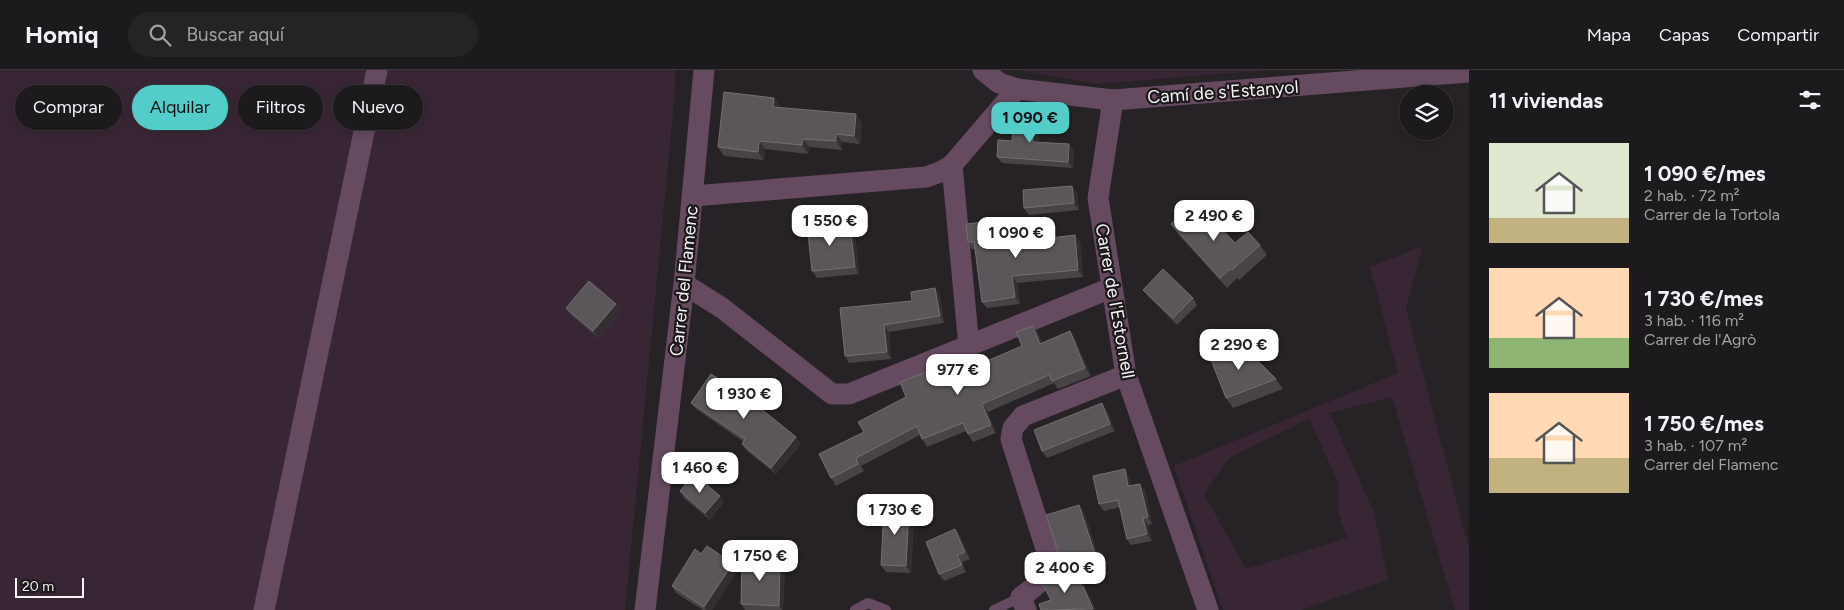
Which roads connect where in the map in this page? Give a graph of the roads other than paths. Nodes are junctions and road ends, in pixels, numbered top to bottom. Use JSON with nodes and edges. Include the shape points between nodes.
{"nodes":[{"id":1,"x":377,"y":70,"type":"edge"},
{"id":2,"x":704,"y":70,"type":"edge"},
{"id":3,"x":983,"y":70,"type":"edge"},
{"id":4,"x":1469,"y":72,"type":"edge"},
{"id":5,"x":1017,"y":89,"type":"junction"},
{"id":6,"x":1113,"y":100,"type":"junction"},
{"id":7,"x":952,"y":165,"type":"junction"},
{"id":8,"x":693,"y":196,"type":"junction"},
{"id":9,"x":684,"y":284,"type":"junction"},
{"id":10,"x":1111,"y":288,"type":"junction"},
{"id":11,"x":969,"y":347,"type":"junction"},
{"id":12,"x":1126,"y":375,"type":"junction"},
{"id":13,"x":1023,"y":604,"type":"edge"},
{"id":14,"x":264,"y":610,"type":"edge"},
{"id":15,"x":645,"y":610,"type":"edge"},
{"id":16,"x":855,"y":610,"type":"edge"},
{"id":17,"x":886,"y":610,"type":"edge"},
{"id":18,"x":994,"y":610,"type":"edge"},
{"id":19,"x":1208,"y":610,"type":"edge"}],
"edges":[{"from":1,"to":14,"type":"street"},
{"from":2,"to":8,"type":"street","name":"Carrer del Flamenc"},
{"from":3,"to":5,"type":"street","name":"Camí de s'Estanyol","via":[[999,83]]},
{"from":4,"to":6,"type":"street","name":"Camí de s'Estanyol"},
{"from":5,"to":6,"type":"street","name":"Camí de s'Estanyol"},
{"from":5,"to":7,"type":"street"},
{"from":6,"to":10,"type":"street","name":"Carrer de l'Estornell","via":[[1098,198]]},
{"from":7,"to":8,"type":"street","via":[[926,177]]},
{"from":7,"to":11,"type":"street"},
{"from":8,"to":9,"type":"street","name":"Carrer del Flamenc"},
{"from":9,"to":11,"type":"street","via":[[722,308],[832,394],[849,394]]},
{"from":9,"to":15,"type":"street","name":"Carrer del Flamenc"},
{"from":10,"to":11,"type":"street"},
{"from":10,"to":12,"type":"street","name":"Carrer de l'Estornell"},
{"from":12,"to":13,"type":"street","via":[[1023,416],[1013,428],[1011,439],[1048,556],[1048,570]]},
{"from":12,"to":19,"type":"street","name":"Carrer de l'Estornell"},
{"from":13,"to":18,"type":"lane"},
{"from":16,"to":17,"type":"lane","via":[[868,603]]}]}
